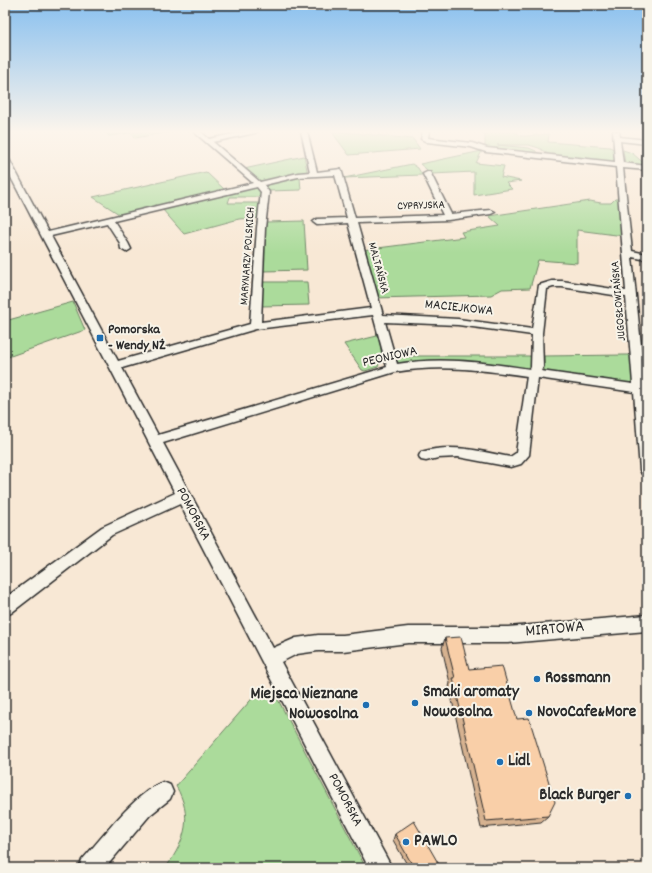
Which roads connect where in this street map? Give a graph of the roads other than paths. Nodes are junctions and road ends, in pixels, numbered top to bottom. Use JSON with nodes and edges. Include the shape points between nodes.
{"nodes":[{"id":1,"x":12,"y":172,"type":"edge"},
{"id":2,"x":244,"y":172,"type":"edge"},
{"id":3,"x":621,"y":172,"type":"edge"},
{"id":4,"x":314,"y":174,"type":"joint"},
{"id":5,"x":427,"y":174,"type":"dead end"},
{"id":6,"x":258,"y":184,"type":"junction"},
{"id":7,"x":491,"y":212,"type":"dead end"},
{"id":8,"x":448,"y":217,"type":"junction"},
{"id":9,"x":109,"y":220,"type":"junction"},
{"id":10,"x":352,"y":220,"type":"junction"},
{"id":11,"x":317,"y":222,"type":"dead end"},
{"id":12,"x":45,"y":235,"type":"junction"},
{"id":13,"x":126,"y":249,"type":"dead end"},
{"id":14,"x":628,"y":253,"type":"junction"},
{"id":15,"x":647,"y":257,"type":"edge"},
{"id":16,"x":631,"y":295,"type":"junction"},
{"id":17,"x":377,"y":315,"type":"junction"},
{"id":18,"x":255,"y":326,"type":"junction"},
{"id":19,"x":537,"y":333,"type":"junction"},
{"id":20,"x":114,"y":366,"type":"junction"},
{"id":21,"x":393,"y":369,"type":"junction"},
{"id":22,"x":534,"y":373,"type":"junction"},
{"id":23,"x":643,"y":388,"type":"edge"},
{"id":24,"x":154,"y":441,"type":"junction"},
{"id":25,"x":426,"y":456,"type":"dead end"},
{"id":26,"x":647,"y":470,"type":"edge"},
{"id":27,"x":183,"y":496,"type":"junction"},
{"id":28,"x":5,"y":608,"type":"edge"},
{"id":29,"x":647,"y":623,"type":"edge"},
{"id":30,"x":270,"y":658,"type":"junction"},
{"id":31,"x":163,"y":792,"type":"dead end"},
{"id":32,"x":90,"y":868,"type":"edge"},
{"id":33,"x":381,"y":868,"type":"edge"}],
"edges":[{"from":1,"to":12,"type":"street","name":"POMORSKA"},
{"from":2,"to":6,"type":"street","name":"MARYNARZY POLSKICH"},
{"from":3,"to":14,"type":"street","name":"JUGOSŁOWIAŃSKA"},
{"from":4,"to":6,"type":"street","name":"MALTAŃSKA"},
{"from":4,"to":10,"type":"street","name":"MALTAŃSKA","via":[[338,172]]},
{"from":5,"to":8,"type":"street"},
{"from":6,"to":9,"type":"street","name":"MALTAŃSKA"},
{"from":6,"to":18,"type":"street","name":"MARYNARZY POLSKICH","via":[[265,192]]},
{"from":7,"to":8,"type":"street","name":"CYPRYJSKA"},
{"from":8,"to":10,"type":"street","name":"CYPRYJSKA"},
{"from":9,"to":12,"type":"street","name":"MALTAŃSKA"},
{"from":9,"to":13,"type":"street"},
{"from":10,"to":11,"type":"street","name":"CYPRYJSKA"},
{"from":10,"to":17,"type":"street","name":"MALTAŃSKA"},
{"from":12,"to":20,"type":"street","name":"POMORSKA"},
{"from":14,"to":15,"type":"street"},
{"from":14,"to":16,"type":"street","name":"JUGOSŁOWIAŃSKA"},
{"from":16,"to":19,"type":"street","via":[[562,284],[542,287]]},
{"from":16,"to":23,"type":"street","name":"JUGOSŁOWIAŃSKA"},
{"from":17,"to":18,"type":"street","name":"MACIEJKOWA"},
{"from":17,"to":19,"type":"street","name":"MACIEJKOWA","via":[[458,322]]},
{"from":17,"to":21,"type":"street","name":"MALTAŃSKA"},
{"from":18,"to":20,"type":"street","name":"MACIEJKOWA"},
{"from":19,"to":22,"type":"street","via":[[537,367]]},
{"from":20,"to":24,"type":"street","name":"POMORSKA"},
{"from":21,"to":22,"type":"street","name":"PEONIOWA","via":[[447,364]]},
{"from":21,"to":24,"type":"street","name":"PEONIOWA"},
{"from":22,"to":23,"type":"street","name":"PEONIOWA"},
{"from":22,"to":25,"type":"street","via":[[520,458],[511,462],[458,452]]},
{"from":23,"to":26,"type":"street","name":"JUGOSŁOWIAŃSKA"},
{"from":24,"to":27,"type":"street","name":"POMORSKA"},
{"from":27,"to":28,"type":"street","via":[[107,531]]},
{"from":27,"to":30,"type":"street","name":"POMORSKA"},
{"from":29,"to":30,"type":"street","name":"MIRTOWA","via":[[508,634],[408,635],[296,646]]},
{"from":30,"to":33,"type":"street","name":"POMORSKA"},
{"from":31,"to":32,"type":"street","via":[[143,808]]}]}
